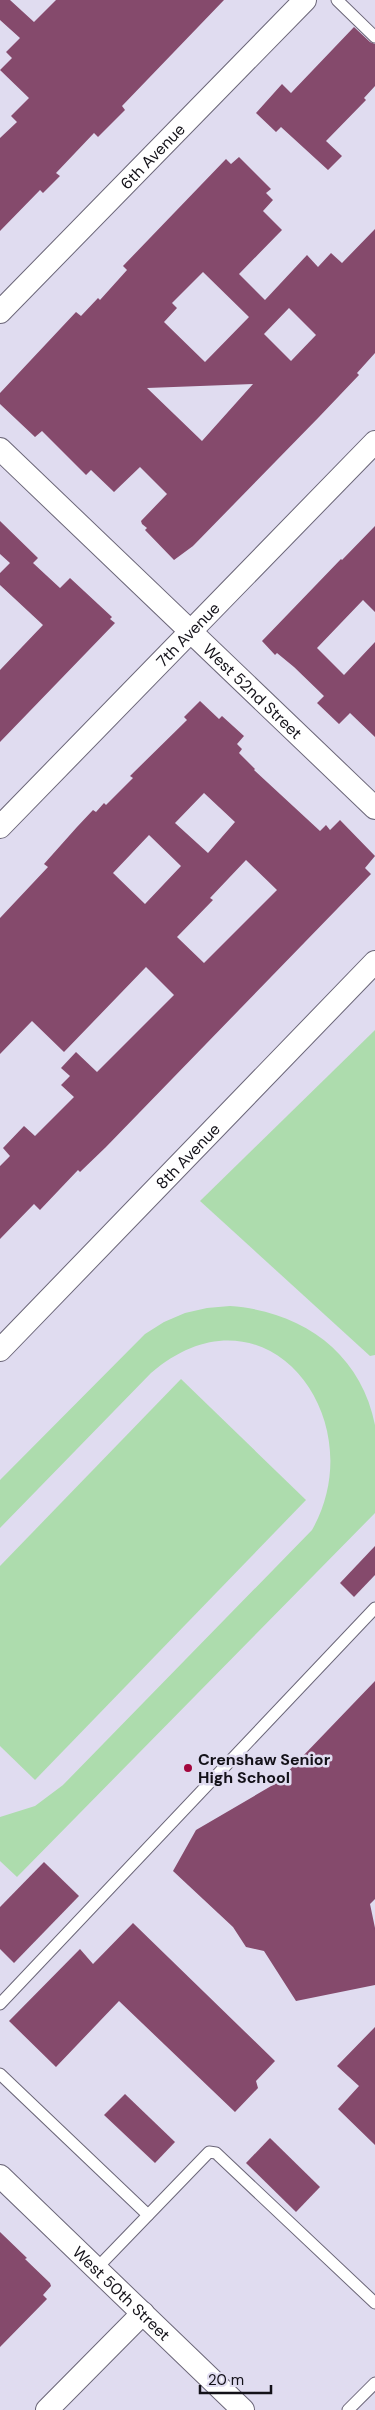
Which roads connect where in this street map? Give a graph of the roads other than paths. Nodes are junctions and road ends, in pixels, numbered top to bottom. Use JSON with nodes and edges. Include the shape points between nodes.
{"nodes":[{"id":1,"x":305,"y":0,"type":"edge"},
{"id":2,"x":337,"y":0,"type":"edge"},
{"id":3,"x":375,"y":36,"type":"edge"},
{"id":4,"x":0,"y":312,"type":"edge"},
{"id":5,"x":375,"y":442,"type":"edge"},
{"id":6,"x":0,"y":449,"type":"edge"},
{"id":7,"x":190,"y":631,"type":"junction"},
{"id":8,"x":375,"y":808,"type":"edge"},
{"id":9,"x":0,"y":827,"type":"edge"},
{"id":10,"x":375,"y":962,"type":"edge"},
{"id":11,"x":0,"y":1350,"type":"edge"},
{"id":12,"x":375,"y":1608,"type":"edge"},
{"id":13,"x":0,"y":2004,"type":"edge"},
{"id":14,"x":0,"y":2074,"type":"edge"},
{"id":15,"x":0,"y":2176,"type":"edge"},
{"id":16,"x":148,"y":2215,"type":"junction"},
{"id":17,"x":96,"y":2269,"type":"junction"},
{"id":18,"x":375,"y":2303,"type":"edge"},
{"id":19,"x":142,"y":2313,"type":"junction"},
{"id":20,"x":375,"y":2383,"type":"edge"},
{"id":21,"x":47,"y":2410,"type":"edge"},
{"id":22,"x":242,"y":2410,"type":"edge"},
{"id":23,"x":348,"y":2410,"type":"edge"}],
"edges":[{"from":1,"to":4,"type":"street","name":"6th Avenue"},
{"from":2,"to":3,"type":"lane"},
{"from":5,"to":7,"type":"street","name":"7th Avenue"},
{"from":6,"to":7,"type":"street","name":"West 52nd Street"},
{"from":7,"to":8,"type":"street","name":"West 52nd Street"},
{"from":7,"to":9,"type":"street","name":"7th Avenue"},
{"from":10,"to":11,"type":"street","name":"8th Avenue"},
{"from":12,"to":13,"type":"lane"},
{"from":14,"to":16,"type":"lane"},
{"from":15,"to":17,"type":"street","name":"West 50th Street"},
{"from":16,"to":17,"type":"lane"},
{"from":16,"to":18,"type":"lane","via":[[209,2152],[216,2153]]},
{"from":17,"to":19,"type":"street","name":"West 50th Street"},
{"from":19,"to":21,"type":"street"},
{"from":19,"to":22,"type":"street","name":"West 50th Street"},
{"from":20,"to":23,"type":"lane"}]}
